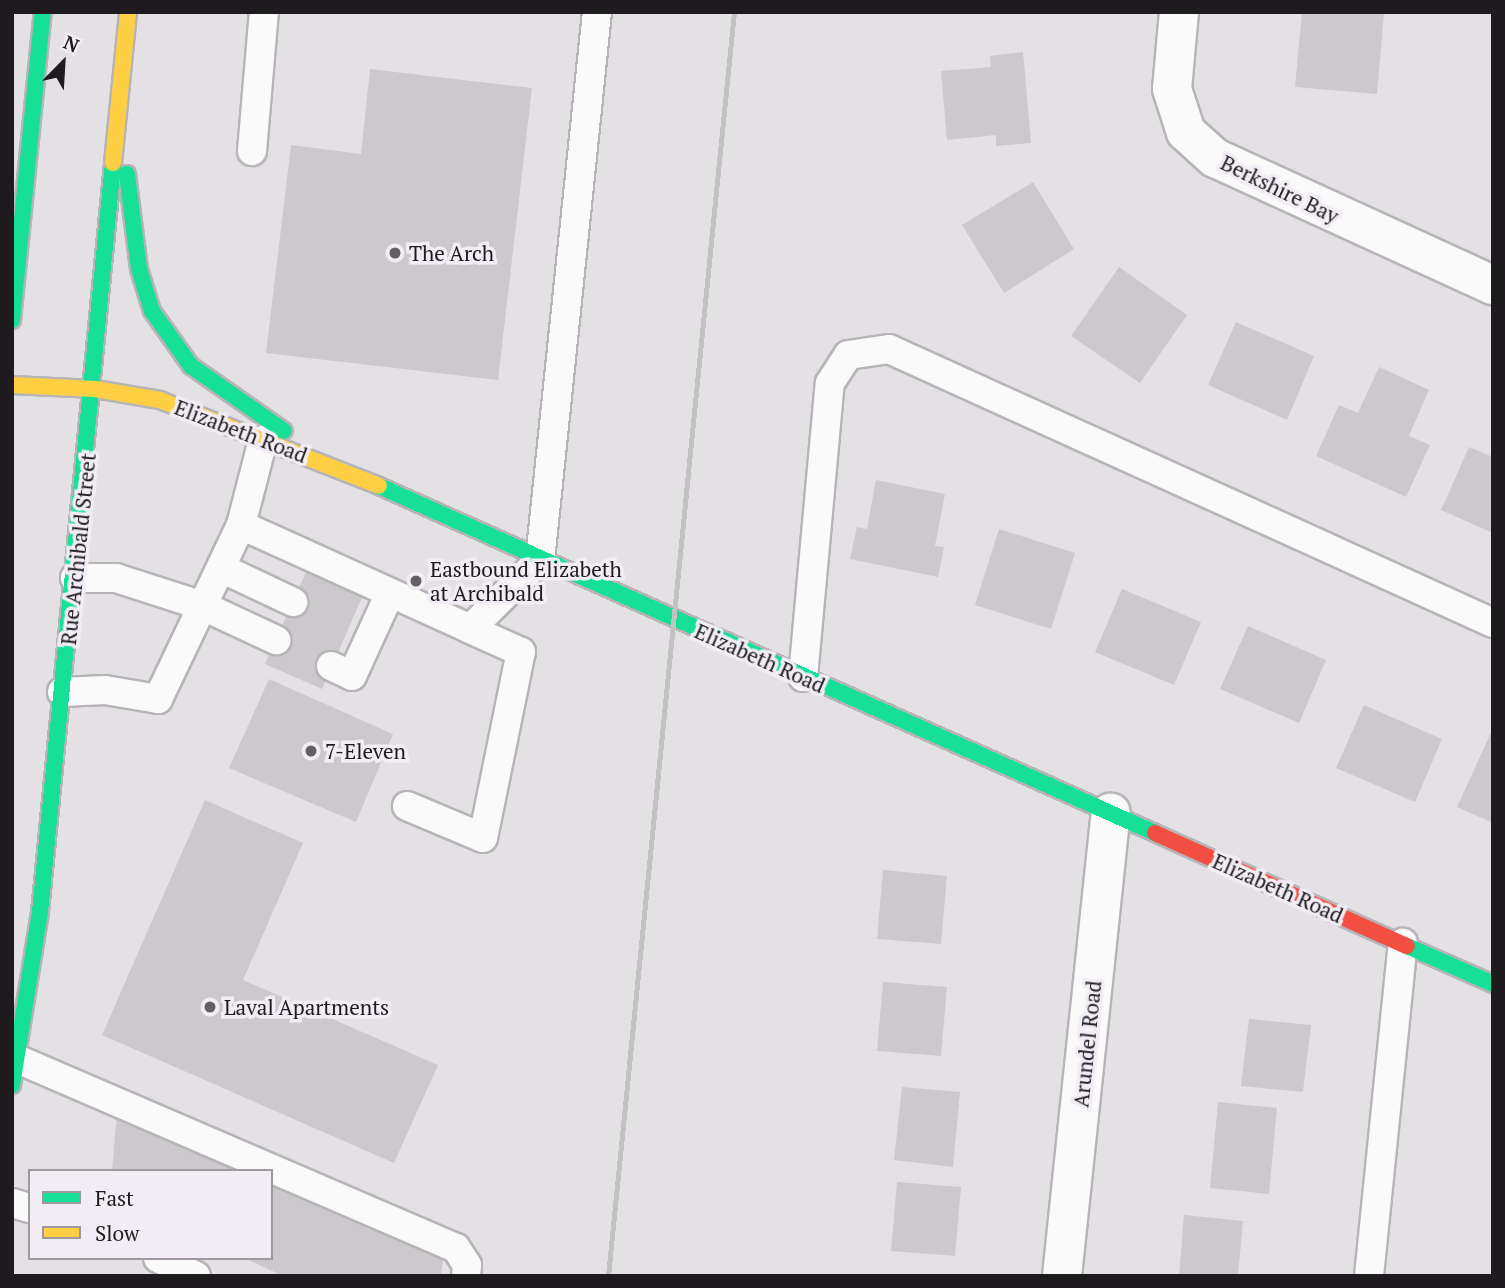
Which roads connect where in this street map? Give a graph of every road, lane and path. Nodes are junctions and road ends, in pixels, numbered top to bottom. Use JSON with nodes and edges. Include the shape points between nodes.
{"nodes":[{"id":1,"x":43,"y":12,"type":"edge"},
{"id":2,"x":128,"y":12,"type":"edge"},
{"id":3,"x":264,"y":12,"type":"edge"},
{"id":4,"x":597,"y":12,"type":"edge"},
{"id":5,"x":1179,"y":12,"type":"edge"},
{"id":6,"x":117,"y":117,"type":"junction"},
{"id":7,"x":252,"y":151,"type":"dead end"},
{"id":8,"x":1493,"y":285,"type":"edge"},
{"id":9,"x":12,"y":320,"type":"edge"},
{"id":10,"x":12,"y":386,"type":"edge"},
{"id":11,"x":95,"y":389,"type":"junction"},
{"id":12,"x":263,"y":440,"type":"junction"},
{"id":13,"x":341,"y":469,"type":"junction"},
{"id":14,"x":241,"y":524,"type":"junction"},
{"id":15,"x":540,"y":560,"type":"junction"},
{"id":16,"x":221,"y":568,"type":"junction"},
{"id":17,"x":75,"y":578,"type":"junction"},
{"id":18,"x":390,"y":593,"type":"junction"},
{"id":19,"x":293,"y":602,"type":"dead end"},
{"id":20,"x":203,"y":606,"type":"junction"},
{"id":21,"x":1493,"y":623,"type":"edge"},
{"id":22,"x":470,"y":629,"type":"junction"},
{"id":23,"x":276,"y":640,"type":"dead end"},
{"id":24,"x":331,"y":666,"type":"dead end"},
{"id":25,"x":803,"y":677,"type":"junction"},
{"id":26,"x":62,"y":692,"type":"junction"},
{"id":27,"x":407,"y":806,"type":"dead end"},
{"id":28,"x":1111,"y":813,"type":"junction"},
{"id":29,"x":1403,"y":943,"type":"junction"},
{"id":30,"x":1493,"y":984,"type":"edge"},
{"id":31,"x":14,"y":1072,"type":"edge"},
{"id":32,"x":272,"y":1169,"type":"edge"},
{"id":33,"x":273,"y":1169,"type":"edge"},
{"id":34,"x":162,"y":1260,"type":"edge"},
{"id":35,"x":196,"y":1276,"type":"edge"},
{"id":36,"x":466,"y":1276,"type":"edge"},
{"id":37,"x":1062,"y":1276,"type":"edge"},
{"id":38,"x":1368,"y":1276,"type":"edge"}],
"edges":[{"from":1,"to":9,"type":"main road"},
{"from":2,"to":6,"type":"main road","name":"Rue Archibald Street"},
{"from":3,"to":7,"type":"lane"},
{"from":4,"to":15,"type":"lane"},
{"from":5,"to":8,"type":"street","name":"Berkshire Bay","via":[[1171,89],[1186,132],[1215,158]]},
{"from":6,"to":11,"type":"main road","name":"Rue Archibald Street"},
{"from":6,"to":13,"type":"main road","via":[[139,270],[152,311],[191,366]]},
{"from":10,"to":11,"type":"main road","name":"Elizabeth Road"},
{"from":11,"to":12,"type":"main road","name":"Elizabeth Road","via":[[160,400]]},
{"from":11,"to":17,"type":"main road","name":"Rue Archibald Street"},
{"from":12,"to":13,"type":"main road","name":"Elizabeth Road"},
{"from":12,"to":14,"type":"lane"},
{"from":13,"to":15,"type":"main road","name":"Elizabeth Road"},
{"from":14,"to":16,"type":"lane"},
{"from":14,"to":18,"type":"lane"},
{"from":15,"to":22,"type":"lane"},
{"from":15,"to":25,"type":"main road","name":"Elizabeth Road"},
{"from":16,"to":19,"type":"lane"},
{"from":16,"to":20,"type":"lane"},
{"from":17,"to":20,"type":"lane","via":[[116,578]]},
{"from":17,"to":26,"type":"main road","name":"Rue Archibald Street"},
{"from":18,"to":22,"type":"lane"},
{"from":18,"to":24,"type":"lane","via":[[360,632],[352,676]]},
{"from":20,"to":23,"type":"lane"},
{"from":20,"to":26,"type":"lane","via":[[158,699],[105,690]]},
{"from":21,"to":25,"type":"lane","via":[[889,349],[848,355],[830,383]]},
{"from":22,"to":27,"type":"lane","via":[[521,652],[482,838]]},
{"from":25,"to":28,"type":"main road","name":"Elizabeth Road"},
{"from":26,"to":31,"type":"main road","name":"Rue Archibald Street","via":[[40,912]]},
{"from":28,"to":29,"type":"main road","name":"Elizabeth Road"},
{"from":28,"to":37,"type":"street","name":"Arundel Road"},
{"from":29,"to":30,"type":"main road","name":"Elizabeth Road"},
{"from":29,"to":38,"type":"lane"},
{"from":31,"to":32,"type":"lane"},
{"from":33,"to":36,"type":"lane","via":[[456,1248],[467,1265]]},
{"from":34,"to":35,"type":"lane"}]}
